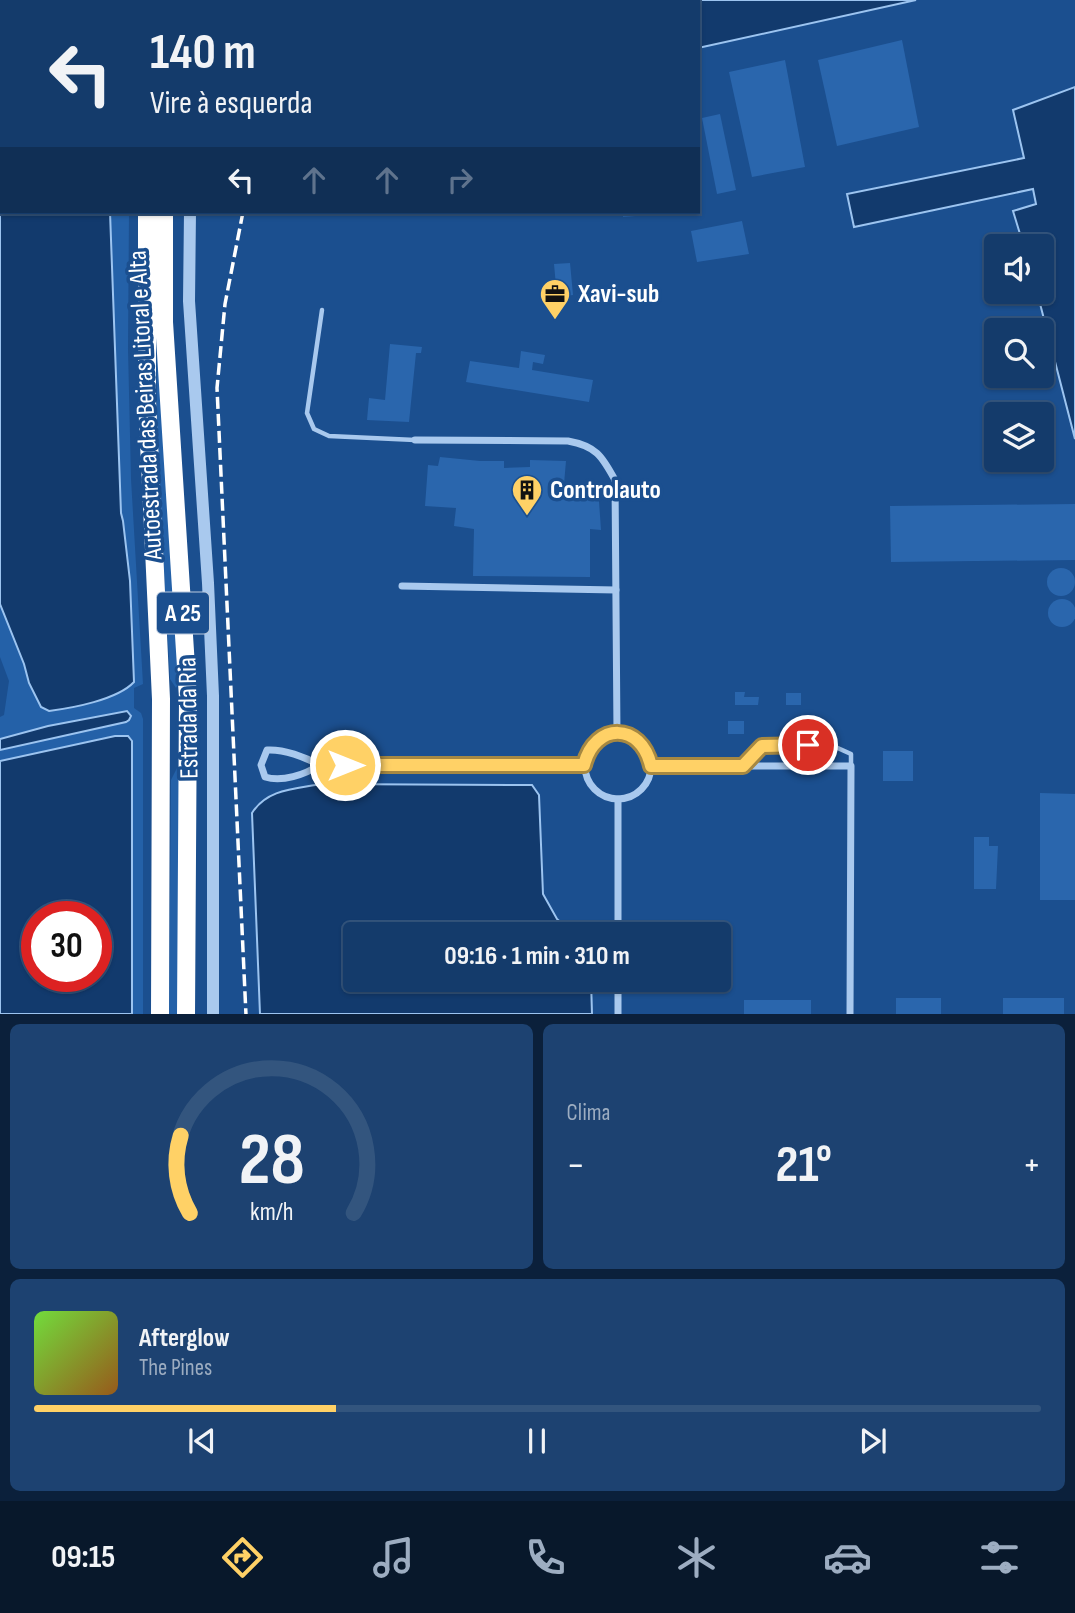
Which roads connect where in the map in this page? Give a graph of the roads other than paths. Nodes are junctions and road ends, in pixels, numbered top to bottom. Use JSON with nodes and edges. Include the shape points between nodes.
{"nodes":[{"id":1,"x":147,"y":214,"type":"edge"},
{"id":2,"x":164,"y":214,"type":"edge"},
{"id":3,"x":190,"y":214,"type":"edge"},
{"id":4,"x":322,"y":310,"type":"dead end"},
{"id":5,"x":415,"y":440,"type":"joint"},
{"id":6,"x":402,"y":586,"type":"dead end"},
{"id":7,"x":616,"y":590,"type":"junction"},
{"id":8,"x":617,"y":733,"type":"junction"},
{"id":9,"x":319,"y":765,"type":"junction"},
{"id":10,"x":584,"y":765,"type":"junction"},
{"id":11,"x":651,"y":766,"type":"junction"},
{"id":12,"x":743,"y":766,"type":"junction"},
{"id":13,"x":851,"y":766,"type":"junction"},
{"id":14,"x":618,"y":799,"type":"junction"},
{"id":15,"x":618,"y":922,"type":"edge"},
{"id":16,"x":618,"y":992,"type":"edge"},
{"id":17,"x":160,"y":1014,"type":"edge"},
{"id":18,"x":186,"y":1014,"type":"edge"},
{"id":19,"x":213,"y":1014,"type":"edge"},
{"id":20,"x":618,"y":1014,"type":"edge"},
{"id":21,"x":850,"y":1014,"type":"edge"}],
"edges":[{"from":1,"to":17,"type":"highway","name":"Autoestrada das Beiras Litoral e Alta","number":"A 25","via":[[147,400],[161,699]]},
{"from":2,"to":18,"type":"highway","name":"Autoestrada das Beiras Litoral e Alta","number":"A 25","via":[[164,322],[188,698]]},
{"from":3,"to":19,"type":"street","name":"Estrada da Ria","via":[[189,301],[212,683]]},
{"from":4,"to":5,"type":"lane","via":[[307,413],[314,429],[329,436]]},
{"from":5,"to":7,"type":"street","via":[[586,444],[604,460],[615,480]]},
{"from":6,"to":7,"type":"street"},
{"from":7,"to":8,"type":"street"},
{"from":8,"to":10,"type":"street","via":[[597,739],[587,751]]},
{"from":8,"to":11,"type":"street","via":[[639,740],[648,751]]},
{"from":9,"to":9,"type":"street","via":[[275,750],[267,750],[261,765],[265,777],[273,779],[308,773]]},
{"from":9,"to":10,"type":"street"},
{"from":10,"to":14,"type":"street","via":[[587,780],[597,792]]},
{"from":11,"to":12,"type":"street"},
{"from":11,"to":14,"type":"street","via":[[648,781],[638,792]]},
{"from":12,"to":13,"type":"street"},
{"from":12,"to":13,"type":"lane","via":[[762,746],[831,745],[851,754]]},
{"from":13,"to":21,"type":"street"},
{"from":14,"to":15,"type":"street"},
{"from":16,"to":20,"type":"street"}]}
